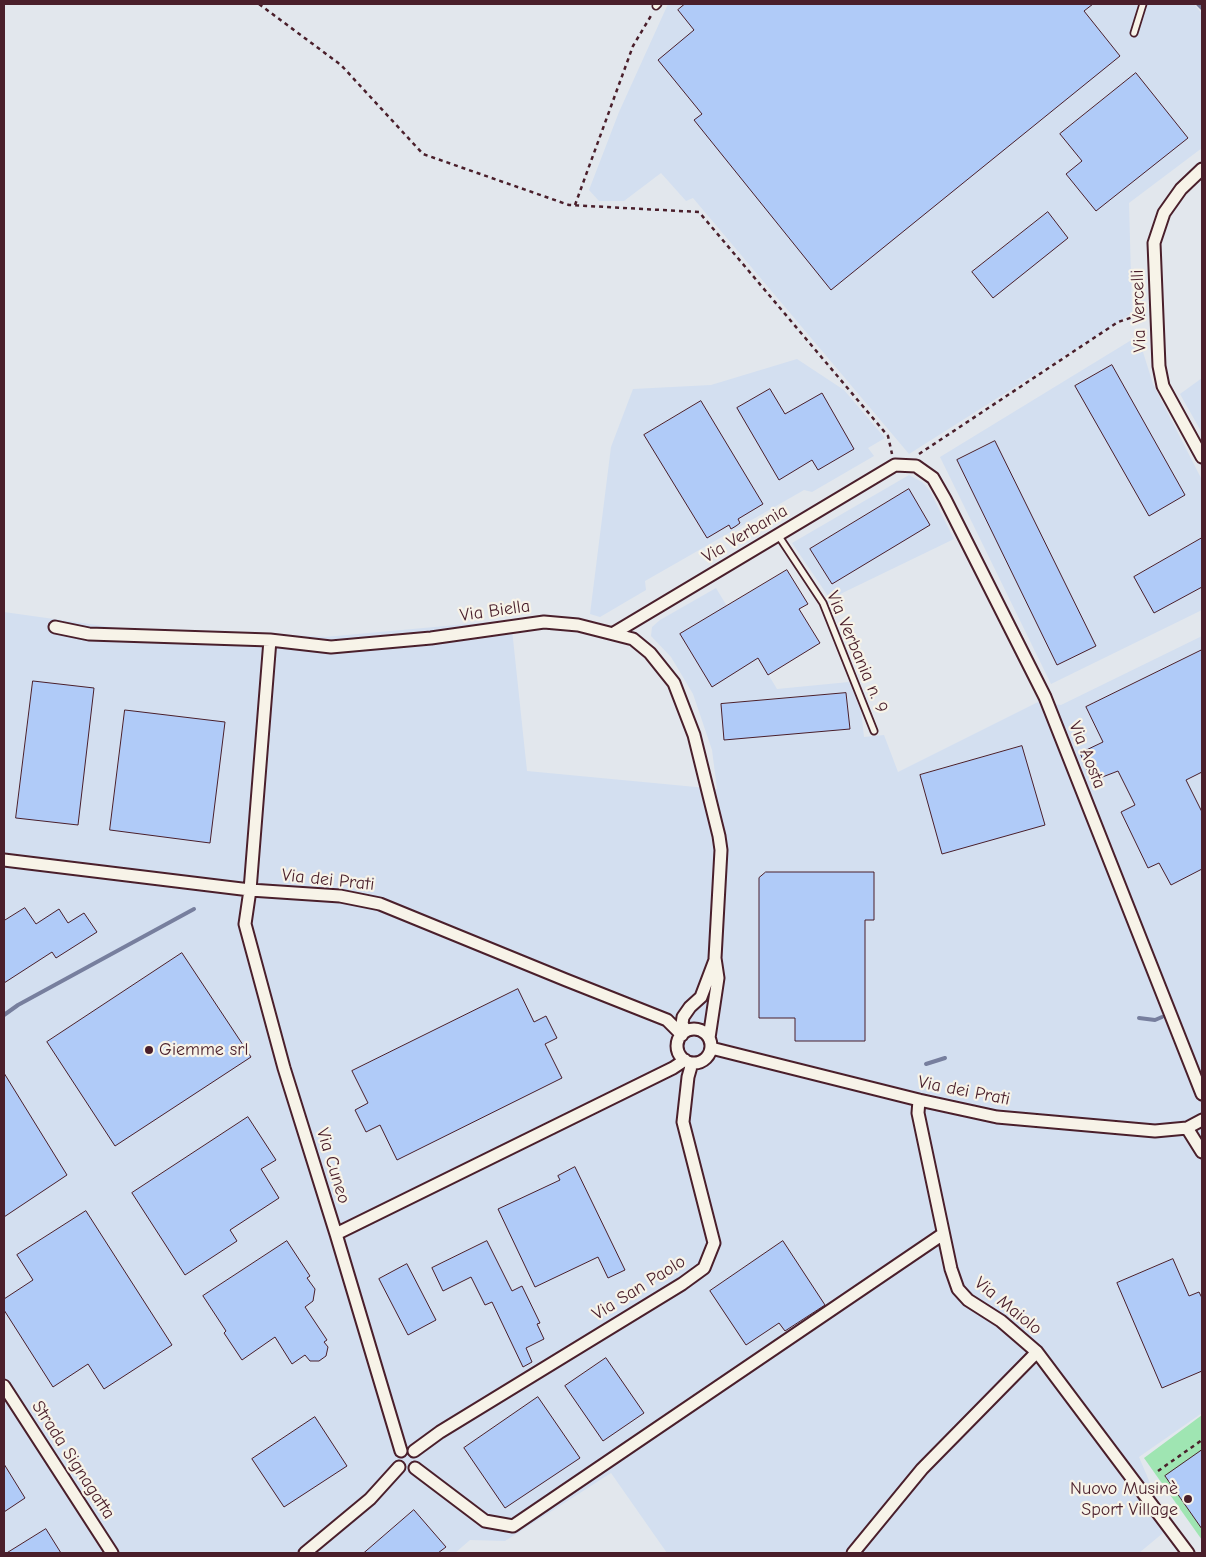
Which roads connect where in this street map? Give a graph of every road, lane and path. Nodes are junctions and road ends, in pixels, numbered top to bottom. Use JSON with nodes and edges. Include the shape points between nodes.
{"nodes":[{"id":1,"x":259,"y":4,"type":"edge"},
{"id":2,"x":1144,"y":4,"type":"edge"},
{"id":3,"x":657,"y":5,"type":"edge"},
{"id":4,"x":1134,"y":34,"type":"dead end"},
{"id":5,"x":1202,"y":169,"type":"edge"},
{"id":6,"x":576,"y":205,"type":"junction"},
{"id":7,"x":1156,"y":315,"type":"junction"},
{"id":8,"x":1202,"y":457,"type":"edge"},
{"id":9,"x":895,"y":465,"type":"junction"},
{"id":10,"x":916,"y":466,"type":"junction"},
{"id":11,"x":778,"y":535,"type":"junction"},
{"id":12,"x":55,"y":627,"type":"dead end"},
{"id":13,"x":614,"y":633,"type":"junction"},
{"id":14,"x":270,"y":640,"type":"junction"},
{"id":15,"x":874,"y":731,"type":"dead end"},
{"id":16,"x":4,"y":860,"type":"edge"},
{"id":17,"x":250,"y":890,"type":"junction"},
{"id":18,"x":715,"y":958,"type":"junction"},
{"id":19,"x":684,"y":1033,"type":"junction"},
{"id":20,"x":710,"y":1043,"type":"junction"},
{"id":21,"x":689,"y":1062,"type":"junction"},
{"id":22,"x":1202,"y":1094,"type":"edge"},
{"id":23,"x":918,"y":1100,"type":"junction"},
{"id":24,"x":1202,"y":1120,"type":"edge"},
{"id":25,"x":1187,"y":1128,"type":"junction"},
{"id":26,"x":1202,"y":1152,"type":"edge"},
{"id":27,"x":336,"y":1234,"type":"junction"},
{"id":28,"x":943,"y":1234,"type":"junction"},
{"id":29,"x":1037,"y":1352,"type":"junction"},
{"id":30,"x":4,"y":1386,"type":"edge"},
{"id":31,"x":1202,"y":1440,"type":"edge"},
{"id":32,"x":401,"y":1451,"type":"junction"},
{"id":33,"x":414,"y":1452,"type":"junction"},
{"id":34,"x":399,"y":1467,"type":"junction"},
{"id":35,"x":415,"y":1468,"type":"junction"},
{"id":36,"x":1158,"y":1471,"type":"dead end"},
{"id":37,"x":112,"y":1553,"type":"edge"},
{"id":38,"x":304,"y":1553,"type":"edge"},
{"id":39,"x":853,"y":1553,"type":"edge"},
{"id":40,"x":1188,"y":1553,"type":"edge"}],
"edges":[{"from":1,"to":6,"type":"path","via":[[341,65],[423,154]]},
{"from":2,"to":4,"type":"lane"},
{"from":3,"to":6,"type":"path","via":[[634,46]]},
{"from":5,"to":7,"type":"street","name":"Via Vercelli","via":[[1181,188],[1164,213],[1154,243]]},
{"from":6,"to":9,"type":"path","via":[[699,212],[888,436]]},
{"from":7,"to":8,"type":"street","name":"Via Vercelli","via":[[1158,366],[1163,386]]},
{"from":7,"to":10,"type":"path","via":[[1136,316],[1118,322],[919,455]]},
{"from":9,"to":10,"type":"street"},
{"from":9,"to":11,"type":"street","name":"Via Verbania"},
{"from":10,"to":22,"type":"street","name":"Via Aosta","via":[[933,478],[945,499],[1045,697]]},
{"from":11,"to":13,"type":"street","name":"Via Verbania"},
{"from":11,"to":15,"type":"lane","name":"Via Verbania n. 9","via":[[823,603]]},
{"from":12,"to":14,"type":"street","name":"Via Biella","via":[[89,634]]},
{"from":13,"to":14,"type":"street","name":"Via Biella","via":[[544,622],[431,638],[330,647]]},
{"from":13,"to":18,"type":"street","name":"Via Biella","via":[[633,639],[650,653],[674,683],[694,735],[721,850]]},
{"from":14,"to":17,"type":"street"},
{"from":16,"to":17,"type":"street","name":"Via dei Prati"},
{"from":17,"to":19,"type":"street","name":"Via dei Prati","via":[[340,896],[380,904],[667,1020]]},
{"from":17,"to":27,"type":"street","name":"Via Cuneo","via":[[245,924],[284,1068]]},
{"from":18,"to":19,"type":"street","name":"Via Biella","via":[[701,997],[683,1017]]},
{"from":18,"to":20,"type":"street","name":"Via Biella","via":[[718,978]]},
{"from":19,"to":20,"type":"street","via":[[701,1031]]},
{"from":19,"to":21,"type":"street","via":[[679,1040],[678,1051]]},
{"from":20,"to":21,"type":"street","via":[[710,1053],[702,1061]]},
{"from":20,"to":23,"type":"street","name":"Via dei Prati"},
{"from":21,"to":27,"type":"street"},
{"from":21,"to":33,"type":"street","name":"Via San Paolo","via":[[683,1122],[714,1243],[704,1268],[440,1432]]},
{"from":23,"to":25,"type":"street","name":"Via dei Prati","via":[[997,1117],[1155,1132]]},
{"from":23,"to":28,"type":"street","name":"Via Maiolo"},
{"from":24,"to":25,"type":"street"},
{"from":25,"to":26,"type":"street"},
{"from":27,"to":32,"type":"street","name":"Via Cuneo"},
{"from":28,"to":29,"type":"street","name":"Via Maiolo","via":[[958,1289]]},
{"from":28,"to":35,"type":"street","via":[[513,1526],[485,1520]]},
{"from":29,"to":39,"type":"street","via":[[922,1469]]},
{"from":29,"to":40,"type":"street","name":"Via Maiolo"},
{"from":30,"to":37,"type":"street","name":"Strada Signagatta"},
{"from":31,"to":36,"type":"path"},
{"from":32,"to":33,"type":"street","via":[[408,1449]]},
{"from":32,"to":34,"type":"street","via":[[396,1460]]},
{"from":33,"to":35,"type":"street","via":[[418,1458]]},
{"from":34,"to":35,"type":"street","via":[[408,1471]]},
{"from":34,"to":38,"type":"street","via":[[370,1499]]}]}
